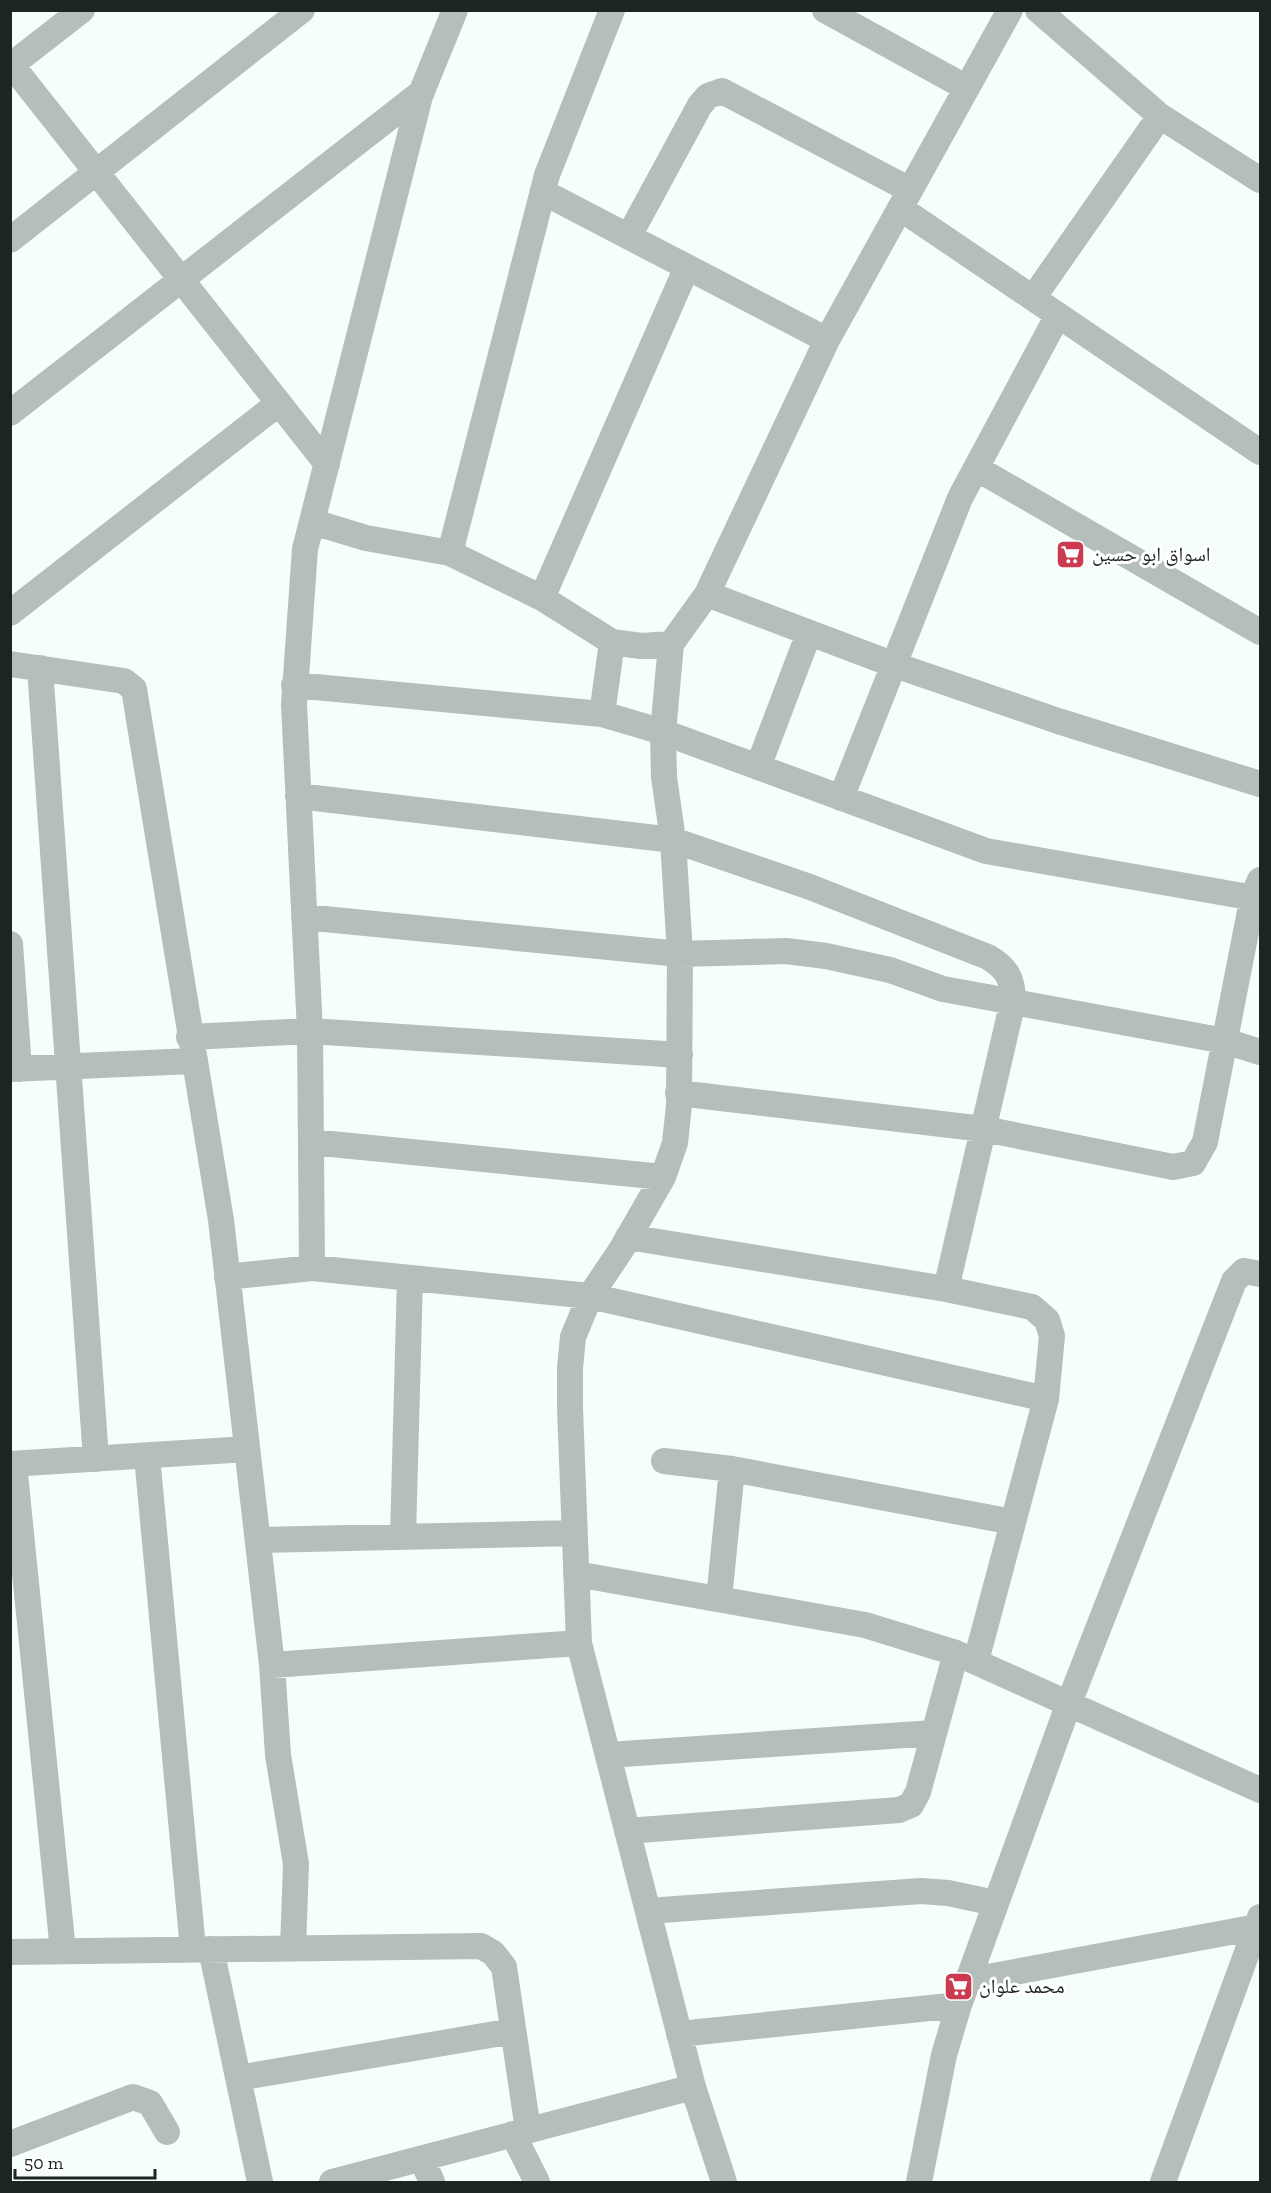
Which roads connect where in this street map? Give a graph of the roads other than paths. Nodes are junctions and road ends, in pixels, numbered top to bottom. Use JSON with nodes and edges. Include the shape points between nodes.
{"nodes":[{"id":1,"x":82,"y":10,"type":"edge"},
{"id":2,"x":302,"y":10,"type":"edge"},
{"id":3,"x":455,"y":10,"type":"edge"},
{"id":4,"x":612,"y":10,"type":"edge"},
{"id":5,"x":825,"y":10,"type":"edge"},
{"id":6,"x":1038,"y":10,"type":"edge"},
{"id":7,"x":1006,"y":12,"type":"edge"},
{"id":8,"x":11,"y":65,"type":"edge"},
{"id":9,"x":967,"y":88,"type":"junction"},
{"id":10,"x":422,"y":92,"type":"junction"},
{"id":11,"x":1160,"y":116,"type":"junction"},
{"id":12,"x":95,"y":173,"type":"junction"},
{"id":13,"x":1260,"y":180,"type":"edge"},
{"id":14,"x":543,"y":192,"type":"junction"},
{"id":15,"x":905,"y":199,"type":"junction"},
{"id":16,"x":629,"y":236,"type":"junction"},
{"id":17,"x":10,"y":240,"type":"edge"},
{"id":18,"x":687,"y":267,"type":"junction"},
{"id":19,"x":181,"y":280,"type":"junction"},
{"id":20,"x":1033,"y":298,"type":"junction"},
{"id":21,"x":1058,"y":315,"type":"junction"},
{"id":22,"x":827,"y":340,"type":"junction"},
{"id":23,"x":279,"y":403,"type":"junction"},
{"id":24,"x":10,"y":413,"type":"edge"},
{"id":25,"x":1260,"y":452,"type":"edge"},
{"id":26,"x":327,"y":464,"type":"junction"},
{"id":27,"x":976,"y":468,"type":"junction"},
{"id":28,"x":313,"y":522,"type":"junction"},
{"id":29,"x":450,"y":553,"type":"junction"},
{"id":30,"x":706,"y":594,"type":"junction"},
{"id":31,"x":542,"y":598,"type":"junction"},
{"id":32,"x":10,"y":613,"type":"edge"},
{"id":33,"x":1260,"y":632,"type":"edge"},
{"id":34,"x":809,"y":633,"type":"junction"},
{"id":35,"x":612,"y":642,"type":"junction"},
{"id":36,"x":670,"y":644,"type":"junction"},
{"id":37,"x":10,"y":664,"type":"edge"},
{"id":38,"x":892,"y":664,"type":"junction"},
{"id":39,"x":40,"y":668,"type":"junction"},
{"id":40,"x":294,"y":685,"type":"junction"},
{"id":41,"x":602,"y":714,"type":"junction"},
{"id":42,"x":663,"y":732,"type":"junction"},
{"id":43,"x":758,"y":766,"type":"junction"},
{"id":44,"x":1260,"y":784,"type":"edge"},
{"id":45,"x":298,"y":796,"type":"junction"},
{"id":46,"x":841,"y":798,"type":"junction"},
{"id":47,"x":673,"y":840,"type":"junction"},
{"id":48,"x":1258,"y":892,"type":"edge"},
{"id":49,"x":304,"y":917,"type":"junction"},
{"id":50,"x":10,"y":944,"type":"edge"},
{"id":51,"x":680,"y":954,"type":"junction"},
{"id":52,"x":1013,"y":1001,"type":"junction"},
{"id":53,"x":310,"y":1031,"type":"junction"},
{"id":54,"x":1225,"y":1041,"type":"junction"},
{"id":55,"x":191,"y":1049,"type":"junction"},
{"id":56,"x":1260,"y":1052,"type":"edge"},
{"id":57,"x":680,"y":1055,"type":"junction"},
{"id":58,"x":67,"y":1067,"type":"junction"},
{"id":59,"x":15,"y":1069,"type":"edge"},
{"id":60,"x":678,"y":1093,"type":"junction"},
{"id":61,"x":984,"y":1129,"type":"junction"},
{"id":62,"x":311,"y":1142,"type":"junction"},
{"id":63,"x":663,"y":1177,"type":"junction"},
{"id":64,"x":628,"y":1237,"type":"junction"},
{"id":65,"x":312,"y":1268,"type":"junction"},
{"id":66,"x":1260,"y":1274,"type":"edge"},
{"id":67,"x":227,"y":1277,"type":"junction"},
{"id":68,"x":410,"y":1278,"type":"junction"},
{"id":69,"x":946,"y":1289,"type":"junction"},
{"id":70,"x":590,"y":1296,"type":"junction"},
{"id":71,"x":1046,"y":1399,"type":"junction"},
{"id":72,"x":247,"y":1449,"type":"junction"},
{"id":73,"x":147,"y":1455,"type":"junction"},
{"id":74,"x":96,"y":1459,"type":"junction"},
{"id":75,"x":664,"y":1461,"type":"dead end"},
{"id":76,"x":12,"y":1464,"type":"edge"},
{"id":77,"x":732,"y":1469,"type":"junction"},
{"id":78,"x":1013,"y":1522,"type":"junction"},
{"id":79,"x":574,"y":1533,"type":"junction"},
{"id":80,"x":403,"y":1537,"type":"junction"},
{"id":81,"x":259,"y":1540,"type":"junction"},
{"id":82,"x":576,"y":1574,"type":"junction"},
{"id":83,"x":719,"y":1599,"type":"junction"},
{"id":84,"x":579,"y":1643,"type":"junction"},
{"id":85,"x":966,"y":1657,"type":"junction"},
{"id":86,"x":272,"y":1665,"type":"junction"},
{"id":87,"x":1070,"y":1703,"type":"junction"},
{"id":88,"x":934,"y":1733,"type":"junction"},
{"id":89,"x":608,"y":1755,"type":"junction"},
{"id":90,"x":1260,"y":1790,"type":"edge"},
{"id":91,"x":627,"y":1832,"type":"junction"},
{"id":92,"x":995,"y":1903,"type":"junction"},
{"id":93,"x":648,"y":1911,"type":"junction"},
{"id":94,"x":1259,"y":1922,"type":"edge"},
{"id":95,"x":293,"y":1948,"type":"junction"},
{"id":96,"x":202,"y":1949,"type":"junction"},
{"id":97,"x":63,"y":1951,"type":"junction"},
{"id":98,"x":10,"y":1952,"type":"edge"},
{"id":99,"x":963,"y":1993,"type":"junction"},
{"id":100,"x":513,"y":2031,"type":"junction"},
{"id":101,"x":680,"y":2034,"type":"junction"},
{"id":102,"x":238,"y":2078,"type":"junction"},
{"id":103,"x":693,"y":2087,"type":"junction"},
{"id":104,"x":167,"y":2132,"type":"dead end"},
{"id":105,"x":521,"y":2132,"type":"junction"},
{"id":106,"x":10,"y":2144,"type":"edge"},
{"id":107,"x":422,"y":2158,"type":"junction"},
{"id":108,"x":375,"y":2177,"type":"edge"},
{"id":109,"x":260,"y":2182,"type":"edge"},
{"id":110,"x":332,"y":2182,"type":"edge"},
{"id":111,"x":432,"y":2182,"type":"edge"},
{"id":112,"x":537,"y":2182,"type":"edge"},
{"id":113,"x":724,"y":2182,"type":"edge"},
{"id":114,"x":919,"y":2182,"type":"edge"},
{"id":115,"x":1163,"y":2182,"type":"edge"}],
"edges":[{"from":1,"to":8,"type":"street"},
{"from":2,"to":12,"type":"street"},
{"from":3,"to":10,"type":"street"},
{"from":4,"to":14,"type":"street"},
{"from":5,"to":9,"type":"street"},
{"from":6,"to":11,"type":"street"},
{"from":7,"to":9,"type":"street"},
{"from":8,"to":12,"type":"street"},
{"from":9,"to":15,"type":"street"},
{"from":10,"to":19,"type":"street"},
{"from":10,"to":26,"type":"street"},
{"from":11,"to":13,"type":"street"},
{"from":11,"to":20,"type":"street"},
{"from":12,"to":17,"type":"street"},
{"from":12,"to":19,"type":"street"},
{"from":14,"to":16,"type":"street"},
{"from":14,"to":29,"type":"street"},
{"from":15,"to":16,"type":"street","via":[[722,91],[708,96],[700,105]]},
{"from":15,"to":20,"type":"street"},
{"from":15,"to":22,"type":"street"},
{"from":16,"to":18,"type":"street"},
{"from":18,"to":22,"type":"street"},
{"from":18,"to":31,"type":"street"},
{"from":19,"to":23,"type":"street"},
{"from":19,"to":24,"type":"street"},
{"from":20,"to":21,"type":"street"},
{"from":21,"to":25,"type":"street"},
{"from":21,"to":27,"type":"street"},
{"from":22,"to":30,"type":"street"},
{"from":23,"to":26,"type":"street"},
{"from":23,"to":32,"type":"street"},
{"from":26,"to":28,"type":"street"},
{"from":27,"to":33,"type":"street"},
{"from":27,"to":38,"type":"street"},
{"from":28,"to":29,"type":"street","via":[[366,538]]},
{"from":28,"to":40,"type":"street","via":[[305,549]]},
{"from":29,"to":31,"type":"street"},
{"from":30,"to":34,"type":"street"},
{"from":30,"to":36,"type":"street"},
{"from":31,"to":35,"type":"street"},
{"from":34,"to":38,"type":"street"},
{"from":34,"to":43,"type":"street"},
{"from":35,"to":36,"type":"street","via":[[640,646]]},
{"from":35,"to":41,"type":"street"},
{"from":36,"to":42,"type":"street"},
{"from":37,"to":39,"type":"street"},
{"from":38,"to":44,"type":"street"},
{"from":38,"to":46,"type":"street"},
{"from":39,"to":55,"type":"street","via":[[124,681],[134,689]]},
{"from":39,"to":58,"type":"street"},
{"from":40,"to":41,"type":"street"},
{"from":40,"to":45,"type":"street"},
{"from":41,"to":42,"type":"street"},
{"from":42,"to":43,"type":"street"},
{"from":42,"to":47,"type":"street","via":[[664,777]]},
{"from":43,"to":46,"type":"street"},
{"from":45,"to":47,"type":"street"},
{"from":45,"to":49,"type":"street"},
{"from":46,"to":48,"type":"street","via":[[986,851]]},
{"from":47,"to":51,"type":"street"},
{"from":47,"to":52,"type":"street","via":[[810,887],[988,957],[1008,973],[1013,983]]},
{"from":48,"to":54,"type":"street"},
{"from":49,"to":51,"type":"street"},
{"from":49,"to":53,"type":"street"},
{"from":50,"to":59,"type":"street"},
{"from":51,"to":52,"type":"street","via":[[786,951],[826,956],[890,970],[943,989]]},
{"from":51,"to":57,"type":"street"},
{"from":52,"to":54,"type":"street"},
{"from":52,"to":61,"type":"street"},
{"from":53,"to":55,"type":"street"},
{"from":53,"to":57,"type":"street"},
{"from":53,"to":62,"type":"street"},
{"from":54,"to":56,"type":"street"},
{"from":54,"to":61,"type":"street","via":[[1204,1142],[1193,1163],[1173,1167]]},
{"from":55,"to":58,"type":"street"},
{"from":55,"to":67,"type":"street"},
{"from":57,"to":60,"type":"street"},
{"from":58,"to":59,"type":"street"},
{"from":58,"to":74,"type":"street"},
{"from":60,"to":61,"type":"street"},
{"from":60,"to":63,"type":"street","via":[[675,1143]]},
{"from":61,"to":69,"type":"street"},
{"from":62,"to":63,"type":"street"},
{"from":62,"to":65,"type":"street"},
{"from":63,"to":64,"type":"street"},
{"from":64,"to":69,"type":"street"},
{"from":64,"to":70,"type":"street"},
{"from":65,"to":67,"type":"street"},
{"from":65,"to":68,"type":"street"},
{"from":66,"to":87,"type":"street","via":[[1244,1270],[1234,1281]]},
{"from":67,"to":72,"type":"street"},
{"from":68,"to":70,"type":"street"},
{"from":68,"to":80,"type":"street"},
{"from":69,"to":71,"type":"street","via":[[1032,1307],[1047,1320],[1052,1336]]},
{"from":70,"to":71,"type":"street"},
{"from":70,"to":79,"type":"street","via":[[573,1337],[570,1368]]},
{"from":71,"to":78,"type":"street"},
{"from":72,"to":73,"type":"street"},
{"from":72,"to":81,"type":"street"},
{"from":73,"to":74,"type":"street"},
{"from":73,"to":96,"type":"street"},
{"from":74,"to":76,"type":"street"},
{"from":75,"to":77,"type":"street"},
{"from":76,"to":97,"type":"street"},
{"from":77,"to":78,"type":"street"},
{"from":77,"to":83,"type":"street"},
{"from":78,"to":85,"type":"street"},
{"from":79,"to":80,"type":"street"},
{"from":79,"to":82,"type":"street"},
{"from":80,"to":81,"type":"street"},
{"from":81,"to":86,"type":"street"},
{"from":82,"to":83,"type":"street"},
{"from":82,"to":84,"type":"street"},
{"from":83,"to":85,"type":"street","via":[[865,1625]]},
{"from":84,"to":86,"type":"street"},
{"from":84,"to":89,"type":"street"},
{"from":85,"to":87,"type":"street"},
{"from":85,"to":88,"type":"street"},
{"from":86,"to":95,"type":"street","via":[[278,1755],[296,1864]]},
{"from":87,"to":90,"type":"street"},
{"from":87,"to":92,"type":"street"},
{"from":88,"to":89,"type":"street"},
{"from":88,"to":91,"type":"street","via":[[918,1792],[911,1804],[899,1810]]},
{"from":89,"to":91,"type":"street"},
{"from":91,"to":93,"type":"street"},
{"from":92,"to":93,"type":"street","via":[[921,1891]]},
{"from":92,"to":99,"type":"street"},
{"from":93,"to":101,"type":"street"},
{"from":94,"to":99,"type":"street"},
{"from":94,"to":115,"type":"street"},
{"from":95,"to":96,"type":"street"},
{"from":95,"to":100,"type":"street","via":[[482,1946],[504,1968]]},
{"from":96,"to":97,"type":"street"},
{"from":96,"to":102,"type":"street"},
{"from":97,"to":98,"type":"street"},
{"from":99,"to":101,"type":"street"},
{"from":99,"to":114,"type":"street","via":[[944,2055]]},
{"from":100,"to":102,"type":"street"},
{"from":100,"to":105,"type":"street"},
{"from":101,"to":103,"type":"street"},
{"from":102,"to":109,"type":"street"},
{"from":103,"to":105,"type":"street"},
{"from":103,"to":113,"type":"street"},
{"from":104,"to":106,"type":"street","via":[[150,2103],[133,2097]]},
{"from":105,"to":107,"type":"street"},
{"from":105,"to":112,"type":"street"},
{"from":107,"to":108,"type":"street"},
{"from":107,"to":111,"type":"street"},
{"from":108,"to":110,"type":"street"}]}
